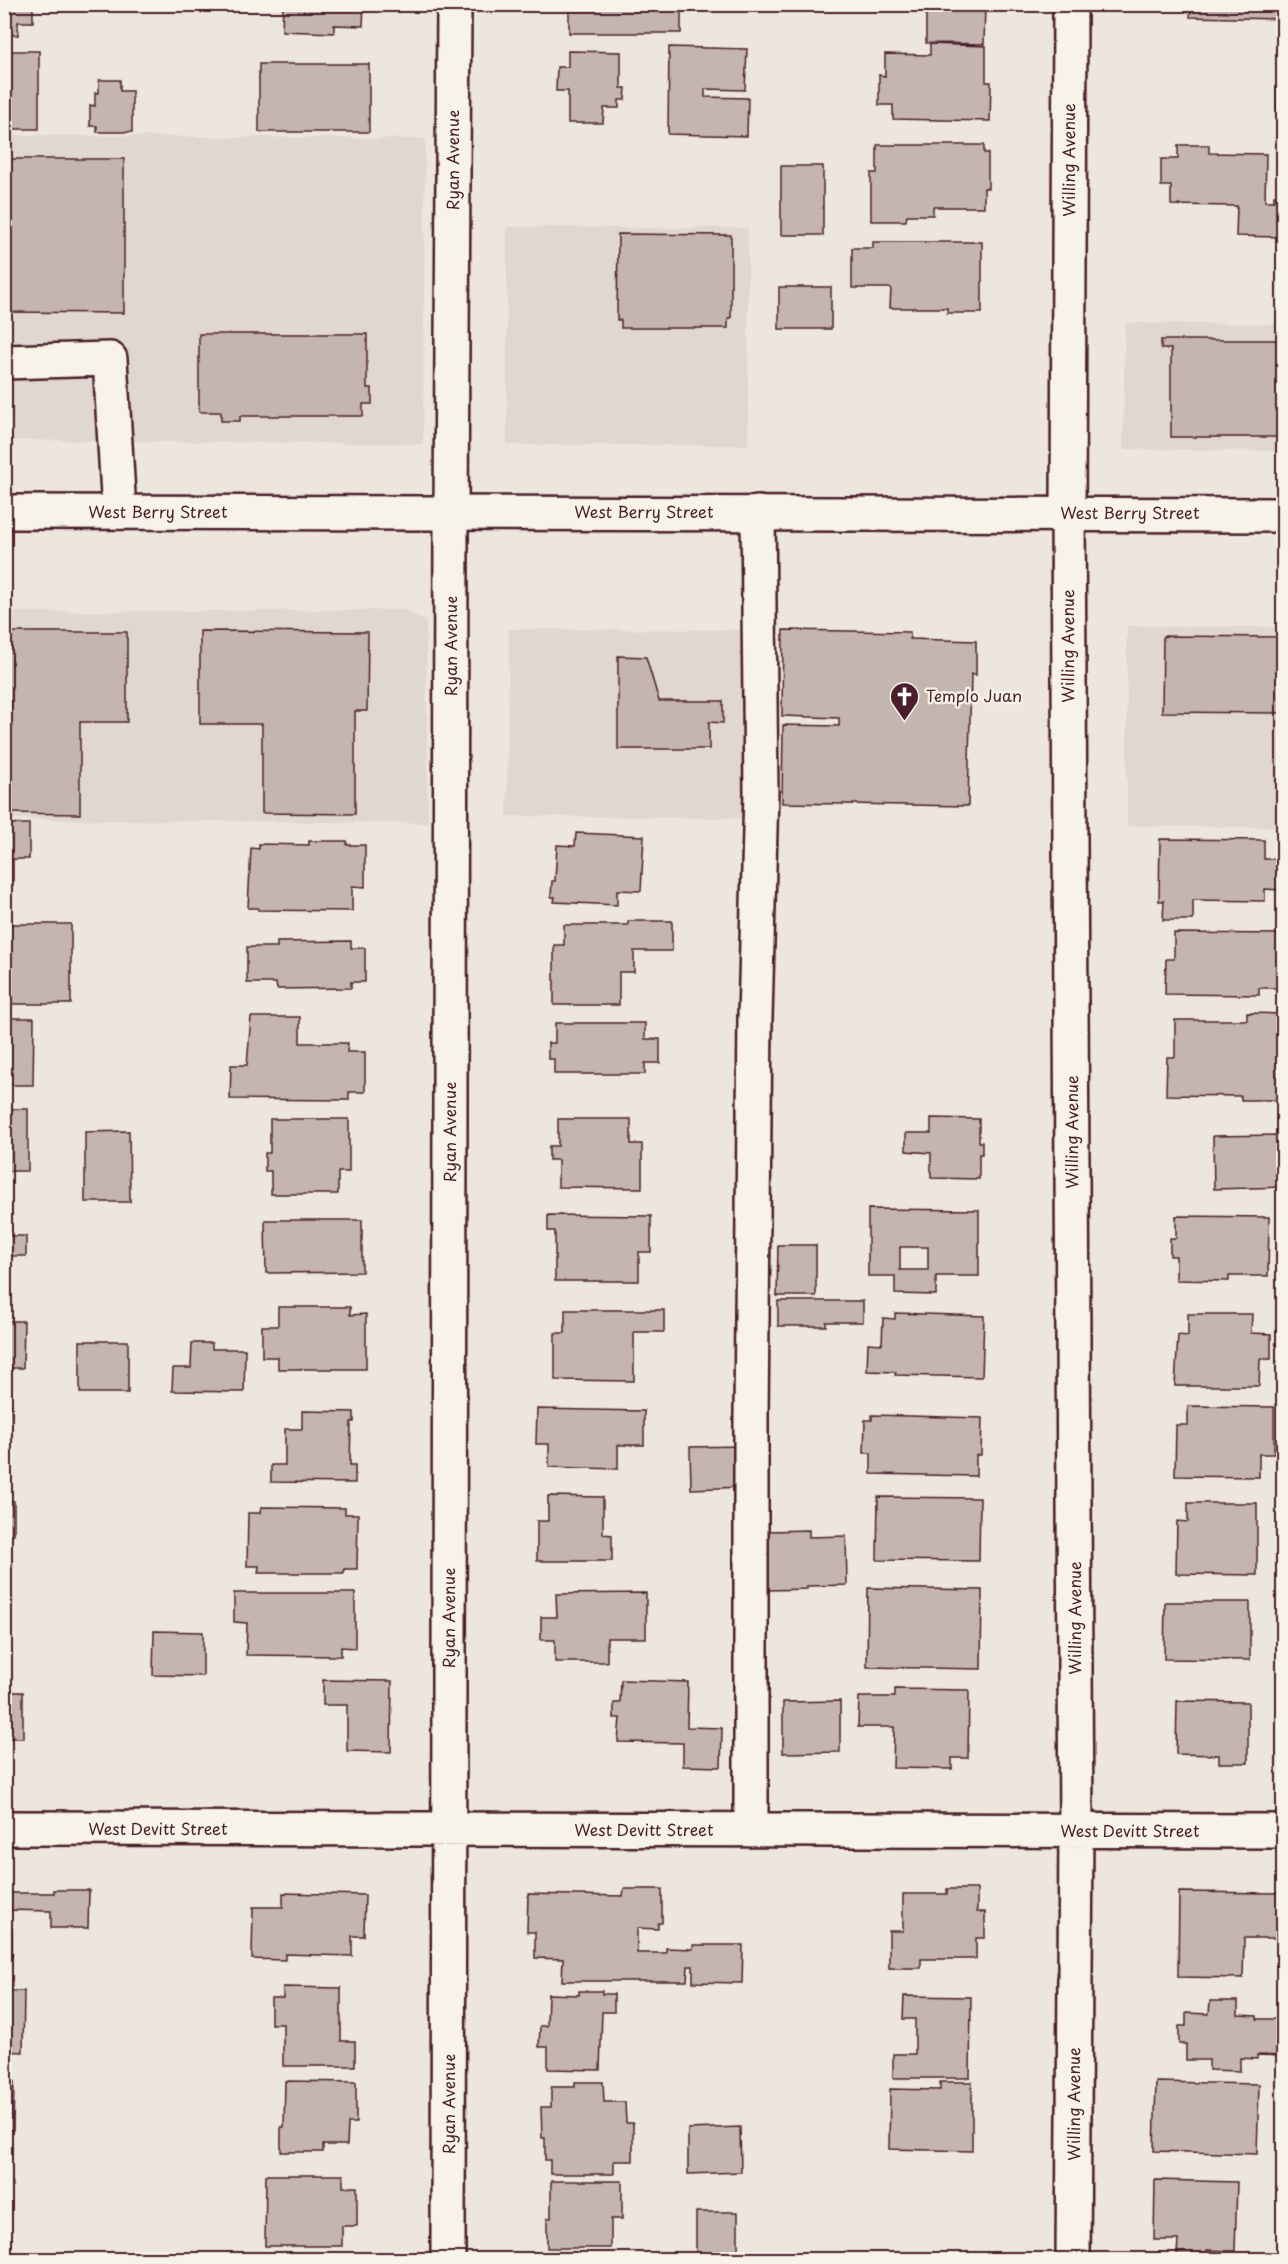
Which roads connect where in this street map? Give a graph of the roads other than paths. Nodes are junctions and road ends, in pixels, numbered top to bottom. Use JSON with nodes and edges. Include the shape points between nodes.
{"nodes":[{"id":1,"x":454,"y":4,"type":"edge"},
{"id":2,"x":1070,"y":4,"type":"edge"},
{"id":3,"x":4,"y":362,"type":"edge"},
{"id":4,"x":4,"y":512,"type":"edge"},
{"id":5,"x":119,"y":512,"type":"junction"},
{"id":6,"x":451,"y":512,"type":"junction"},
{"id":7,"x":758,"y":513,"type":"junction"},
{"id":8,"x":1068,"y":513,"type":"junction"},
{"id":9,"x":1284,"y":515,"type":"edge"},
{"id":10,"x":4,"y":1828,"type":"edge"},
{"id":11,"x":449,"y":1829,"type":"junction"},
{"id":12,"x":751,"y":1830,"type":"junction"},
{"id":13,"x":1076,"y":1831,"type":"junction"},
{"id":14,"x":1284,"y":1831,"type":"edge"},
{"id":15,"x":448,"y":2259,"type":"edge"},
{"id":16,"x":1073,"y":2259,"type":"edge"}],
"edges":[{"from":1,"to":6,"type":"street","name":"Ryan Avenue"},
{"from":2,"to":8,"type":"street","name":"Willing Avenue"},
{"from":3,"to":5,"type":"street","via":[[110,359]]},
{"from":4,"to":5,"type":"street","name":"West Berry Street"},
{"from":5,"to":6,"type":"street","name":"West Berry Street"},
{"from":6,"to":7,"type":"street","name":"West Berry Street"},
{"from":6,"to":11,"type":"street","name":"Ryan Avenue"},
{"from":7,"to":8,"type":"street","name":"West Berry Street"},
{"from":7,"to":12,"type":"street","via":[[761,792],[751,1404]]},
{"from":8,"to":9,"type":"street","name":"West Berry Street"},
{"from":8,"to":13,"type":"street","name":"Willing Avenue"},
{"from":10,"to":11,"type":"street","name":"West Devitt Street"},
{"from":11,"to":12,"type":"street","name":"West Devitt Street"},
{"from":11,"to":15,"type":"street","name":"Ryan Avenue"},
{"from":12,"to":13,"type":"street","name":"West Devitt Street"},
{"from":13,"to":14,"type":"street","name":"West Devitt Street"},
{"from":13,"to":16,"type":"street","name":"Willing Avenue"}]}
